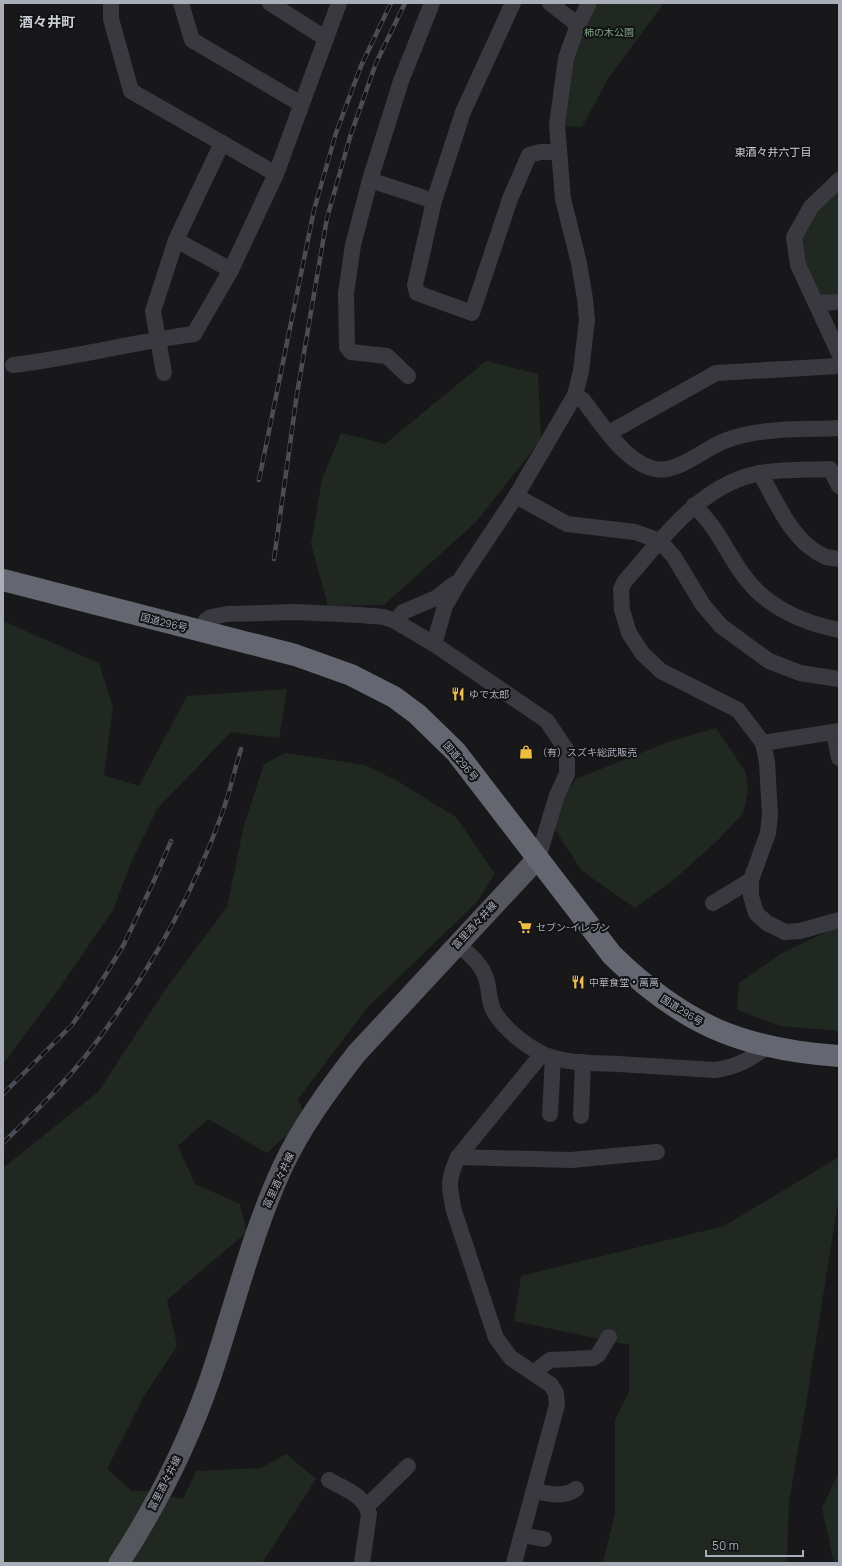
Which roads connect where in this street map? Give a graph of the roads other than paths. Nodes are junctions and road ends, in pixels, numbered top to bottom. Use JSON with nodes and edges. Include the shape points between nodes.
{"nodes":[{"id":1,"x":111,"y":3,"type":"edge"},
{"id":2,"x":181,"y":3,"type":"edge"},
{"id":3,"x":270,"y":3,"type":"edge"},
{"id":4,"x":339,"y":3,"type":"edge"},
{"id":5,"x":432,"y":3,"type":"edge"},
{"id":6,"x":513,"y":3,"type":"edge"},
{"id":7,"x":550,"y":3,"type":"edge"},
{"id":8,"x":589,"y":3,"type":"edge"},
{"id":9,"x":578,"y":25,"type":"junction"},
{"id":10,"x":325,"y":38,"type":"junction"},
{"id":11,"x":302,"y":104,"type":"junction"},
{"id":12,"x":222,"y":143,"type":"junction"},
{"id":13,"x":559,"y":152,"type":"junction"},
{"id":14,"x":276,"y":174,"type":"junction"},
{"id":15,"x":370,"y":180,"type":"junction"},
{"id":16,"x":839,"y":180,"type":"edge"},
{"id":17,"x":434,"y":201,"type":"junction"},
{"id":18,"x":176,"y":240,"type":"junction"},
{"id":19,"x":231,"y":270,"type":"junction"},
{"id":20,"x":839,"y":302,"type":"edge"},
{"id":21,"x":816,"y":303,"type":"junction"},
{"id":22,"x":156,"y":339,"type":"junction"},
{"id":23,"x":839,"y":352,"type":"edge"},
{"id":24,"x":13,"y":365,"type":"dead end"},
{"id":25,"x":839,"y":366,"type":"edge"},
{"id":26,"x":164,"y":373,"type":"dead end"},
{"id":27,"x":408,"y":376,"type":"dead end"},
{"id":28,"x":575,"y":395,"type":"junction"},
{"id":29,"x":839,"y":428,"type":"edge"},
{"id":30,"x":609,"y":433,"type":"junction"},
{"id":31,"x":760,"y":473,"type":"junction"},
{"id":32,"x":839,"y":486,"type":"edge"},
{"id":33,"x":516,"y":496,"type":"junction"},
{"id":34,"x":694,"y":505,"type":"junction"},
{"id":35,"x":660,"y":541,"type":"junction"},
{"id":36,"x":839,"y":559,"type":"edge"},
{"id":37,"x":3,"y":580,"type":"edge"},
{"id":38,"x":460,"y":580,"type":"junction"},
{"id":39,"x":395,"y":620,"type":"junction"},
{"id":40,"x":839,"y":630,"type":"edge"},
{"id":41,"x":201,"y":631,"type":"junction"},
{"id":42,"x":434,"y":644,"type":"junction"},
{"id":43,"x":839,"y":679,"type":"edge"},
{"id":44,"x":837,"y":732,"type":"edge"},
{"id":45,"x":763,"y":743,"type":"junction"},
{"id":46,"x":839,"y":758,"type":"edge"},
{"id":47,"x":538,"y":858,"type":"junction"},
{"id":48,"x":751,"y":880,"type":"junction"},
{"id":49,"x":713,"y":903,"type":"dead end"},
{"id":50,"x":839,"y":920,"type":"edge"},
{"id":51,"x":457,"y":944,"type":"junction"},
{"id":52,"x":766,"y":1047,"type":"junction"},
{"id":53,"x":547,"y":1056,"type":"junction"},
{"id":54,"x":839,"y":1056,"type":"edge"},
{"id":55,"x":583,"y":1062,"type":"junction"},
{"id":56,"x":550,"y":1114,"type":"dead end"},
{"id":57,"x":581,"y":1116,"type":"dead end"},
{"id":58,"x":656,"y":1152,"type":"dead end"},
{"id":59,"x":458,"y":1157,"type":"junction"},
{"id":60,"x":609,"y":1337,"type":"dead end"},
{"id":61,"x":533,"y":1373,"type":"junction"},
{"id":62,"x":408,"y":1466,"type":"dead end"},
{"id":63,"x":329,"y":1480,"type":"dead end"},
{"id":64,"x":576,"y":1490,"type":"dead end"},
{"id":65,"x":535,"y":1491,"type":"junction"},
{"id":66,"x":368,"y":1506,"type":"junction"},
{"id":67,"x":522,"y":1535,"type":"junction"},
{"id":68,"x":544,"y":1539,"type":"dead end"},
{"id":69,"x":119,"y":1563,"type":"edge"},
{"id":70,"x":362,"y":1563,"type":"edge"},
{"id":71,"x":514,"y":1563,"type":"edge"}],
"edges":[{"from":1,"to":12,"type":"street","via":[[111,19],[131,91]]},
{"from":2,"to":11,"type":"street","via":[[192,40]]},
{"from":3,"to":10,"type":"street"},
{"from":4,"to":10,"type":"street"},
{"from":5,"to":15,"type":"street","via":[[401,80]]},
{"from":6,"to":17,"type":"street","via":[[463,112]]},
{"from":7,"to":9,"type":"street"},
{"from":8,"to":9,"type":"street"},
{"from":9,"to":13,"type":"street","via":[[566,58],[561,85],[557,125]]},
{"from":10,"to":11,"type":"street"},
{"from":11,"to":14,"type":"street"},
{"from":12,"to":14,"type":"street"},
{"from":12,"to":18,"type":"street"},
{"from":13,"to":17,"type":"street","via":[[530,155],[510,199],[472,313],[418,293],[415,285]]},
{"from":13,"to":28,"type":"street","via":[[563,199],[579,263],[587,320],[581,371]]},
{"from":14,"to":19,"type":"street"},
{"from":15,"to":17,"type":"street"},
{"from":15,"to":27,"type":"street","via":[[353,245],[346,294],[347,347],[351,352],[387,356]]},
{"from":16,"to":21,"type":"street","via":[[811,207],[794,237],[798,265]]},
{"from":18,"to":19,"type":"street"},
{"from":18,"to":22,"type":"street","via":[[153,311]]},
{"from":19,"to":22,"type":"street","via":[[194,334]]},
{"from":20,"to":21,"type":"street"},
{"from":21,"to":23,"type":"street"},
{"from":22,"to":24,"type":"street","via":[[49,361]]},
{"from":22,"to":26,"type":"street"},
{"from":25,"to":30,"type":"street","via":[[716,373]]},
{"from":28,"to":30,"type":"street","via":[[583,400]]},
{"from":28,"to":33,"type":"street"},
{"from":29,"to":30,"type":"street","via":[[752,433],[726,440],[666,469],[652,468],[637,462],[623,451]]},
{"from":31,"to":32,"type":"street","via":[[830,469]]},
{"from":31,"to":34,"type":"street","via":[[723,485]]},
{"from":31,"to":36,"type":"street","via":[[792,527],[806,543],[824,556]]},
{"from":33,"to":35,"type":"street","via":[[567,524],[635,532]]},
{"from":33,"to":38,"type":"street"},
{"from":34,"to":35,"type":"street"},
{"from":34,"to":40,"type":"street","via":[[712,525],[755,589],[797,617],[819,626]]},
{"from":35,"to":43,"type":"street","via":[[674,557],[703,605],[721,626],[769,661],[800,673]]},
{"from":35,"to":45,"type":"street","via":[[625,580],[621,590],[622,610],[629,633],[642,653],[661,671],[738,710]]},
{"from":37,"to":41,"type":"highway","name":"国道296号"},
{"from":38,"to":39,"type":"street","via":[[436,598],[403,612]]},
{"from":38,"to":42,"type":"street","via":[[441,617]]},
{"from":39,"to":41,"type":"street","via":[[384,617],[295,612],[227,614],[206,620]]},
{"from":39,"to":42,"type":"street"},
{"from":41,"to":47,"type":"highway","name":"国道296号","via":[[295,655],[369,683],[394,697],[417,714],[456,752]]},
{"from":42,"to":47,"type":"street","via":[[547,721],[567,751],[567,774],[557,795]]},
{"from":44,"to":45,"type":"street"},
{"from":44,"to":46,"type":"street"},
{"from":45,"to":48,"type":"street","via":[[767,762],[770,815],[768,833]]},
{"from":47,"to":51,"type":"main road","name":"富里酒々井線"},
{"from":47,"to":52,"type":"highway","name":"国道296号","via":[[612,955],[640,982],[703,1024],[732,1037]]},
{"from":48,"to":49,"type":"street"},
{"from":48,"to":50,"type":"street","via":[[751,896],[756,913],[767,923],[785,932],[800,931]]},
{"from":51,"to":53,"type":"street","via":[[480,966],[496,1015],[509,1030]]},
{"from":51,"to":69,"type":"main road","name":"富里酒々井線","via":[[356,1054],[324,1097],[283,1166],[262,1215],[210,1379],[194,1420],[171,1472]]},
{"from":52,"to":54,"type":"highway","name":"国道296号","via":[[803,1054]]},
{"from":52,"to":55,"type":"street","via":[[752,1059],[715,1070]]},
{"from":53,"to":55,"type":"street"},
{"from":53,"to":56,"type":"street"},
{"from":53,"to":59,"type":"street"},
{"from":55,"to":57,"type":"street"},
{"from":58,"to":59,"type":"street","via":[[571,1160]]},
{"from":59,"to":61,"type":"street","via":[[450,1176],[450,1193],[491,1325],[496,1338],[511,1358]]},
{"from":60,"to":61,"type":"street","via":[[598,1355],[593,1358],[550,1360]]},
{"from":61,"to":65,"type":"street","via":[[551,1385],[556,1393],[557,1405]]},
{"from":62,"to":66,"type":"street"},
{"from":63,"to":66,"type":"street","via":[[361,1498]]},
{"from":64,"to":65,"type":"street","via":[[558,1495]]},
{"from":65,"to":67,"type":"street"},
{"from":66,"to":70,"type":"street"},
{"from":67,"to":68,"type":"street"},
{"from":67,"to":71,"type":"street"}]}
